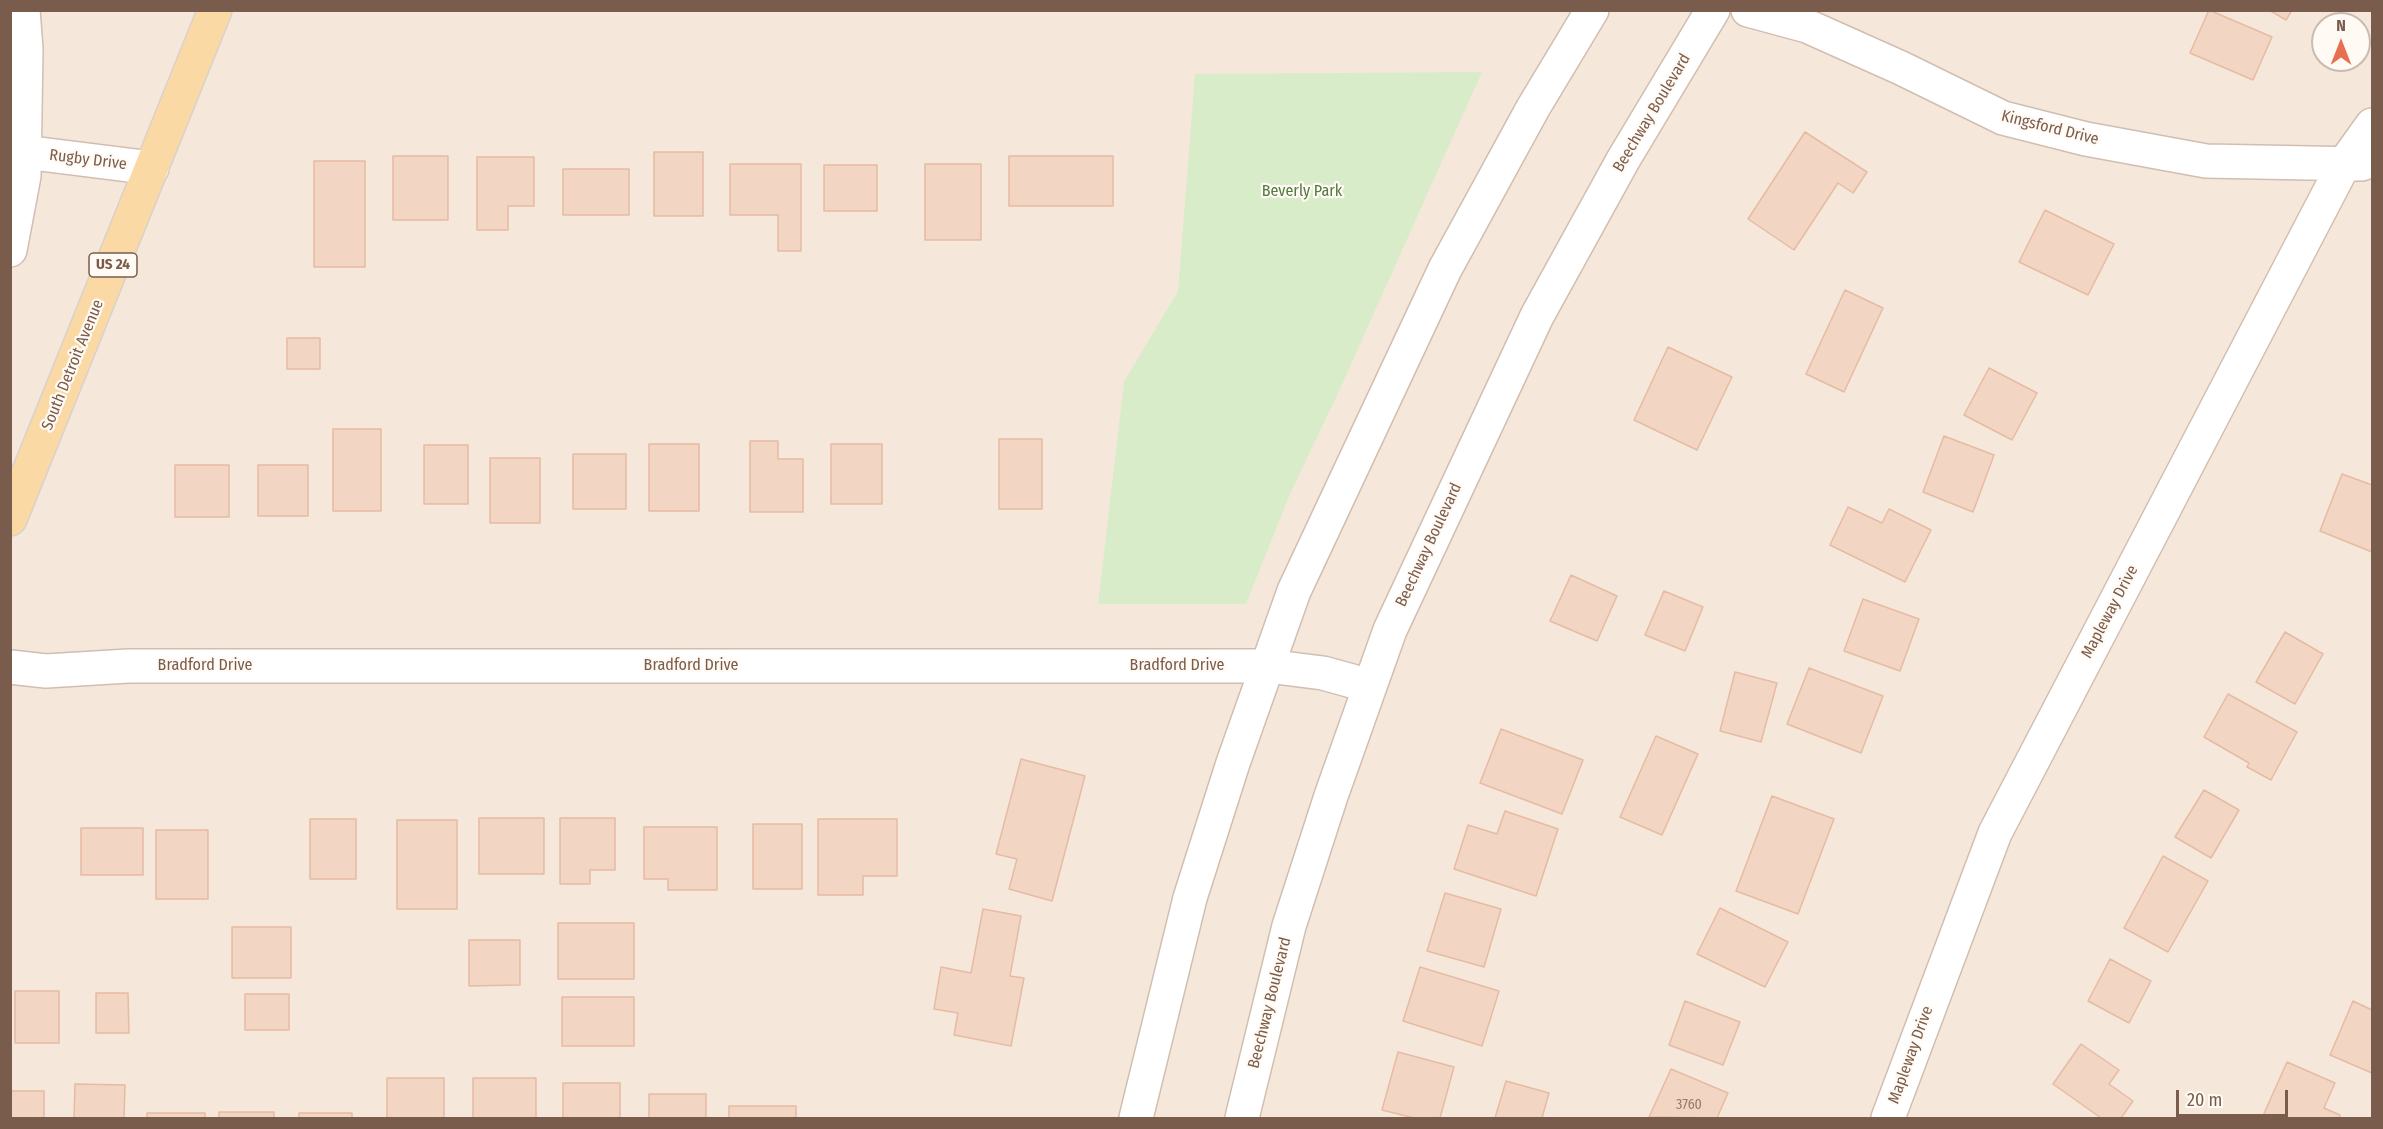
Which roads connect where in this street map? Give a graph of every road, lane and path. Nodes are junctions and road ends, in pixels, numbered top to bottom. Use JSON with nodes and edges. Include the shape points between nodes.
{"nodes":[{"id":1,"x":23,"y":10,"type":"edge"},
{"id":2,"x":215,"y":10,"type":"edge"},
{"id":3,"x":1592,"y":10,"type":"edge"},
{"id":4,"x":1713,"y":10,"type":"edge"},
{"id":5,"x":1748,"y":10,"type":"edge"},
{"id":6,"x":2373,"y":125,"type":"edge"},
{"id":7,"x":24,"y":152,"type":"junction"},
{"id":8,"x":2358,"y":164,"type":"edge"},
{"id":9,"x":152,"y":168,"type":"junction"},
{"id":10,"x":10,"y":250,"type":"edge"},
{"id":11,"x":10,"y":519,"type":"edge"},
{"id":12,"x":1267,"y":666,"type":"junction"},
{"id":13,"x":10,"y":667,"type":"edge"},
{"id":14,"x":1370,"y":686,"type":"junction"},
{"id":15,"x":1136,"y":1119,"type":"edge"},
{"id":16,"x":1242,"y":1119,"type":"edge"},
{"id":17,"x":1888,"y":1119,"type":"edge"}],
"edges":[{"from":1,"to":7,"type":"street","name":"Rugby Drive"},
{"from":2,"to":9,"type":"main road","name":"South Detroit Avenue","number":"US 24"},
{"from":3,"to":12,"type":"street","via":[[1445,269],[1294,591]]},
{"from":4,"to":14,"type":"street","name":"Beechway Boulevard","via":[[1623,160],[1537,316],[1390,630]]},
{"from":5,"to":8,"type":"street","name":"Kingsford Drive","via":[[1807,26],[2003,118],[2086,139],[2206,161]]},
{"from":6,"to":8,"type":"street","name":"Mapleway Drive"},
{"from":7,"to":9,"type":"street","name":"Rugby Drive"},
{"from":7,"to":10,"type":"street","name":"Rugby Drive","via":[[24,176]]},
{"from":8,"to":17,"type":"street","name":"Mapleway Drive","via":[[1995,833]]},
{"from":9,"to":11,"type":"main road","name":"South Detroit Avenue","number":"US 24"},
{"from":12,"to":13,"type":"street","name":"Bradford Drive","via":[[128,666],[46,671]]},
{"from":12,"to":14,"type":"street","name":"Bradford Drive","via":[[1323,673]]},
{"from":12,"to":15,"type":"street","via":[[1190,898]]},
{"from":14,"to":16,"type":"street","name":"Beechway Boulevard","via":[[1288,926]]}]}
